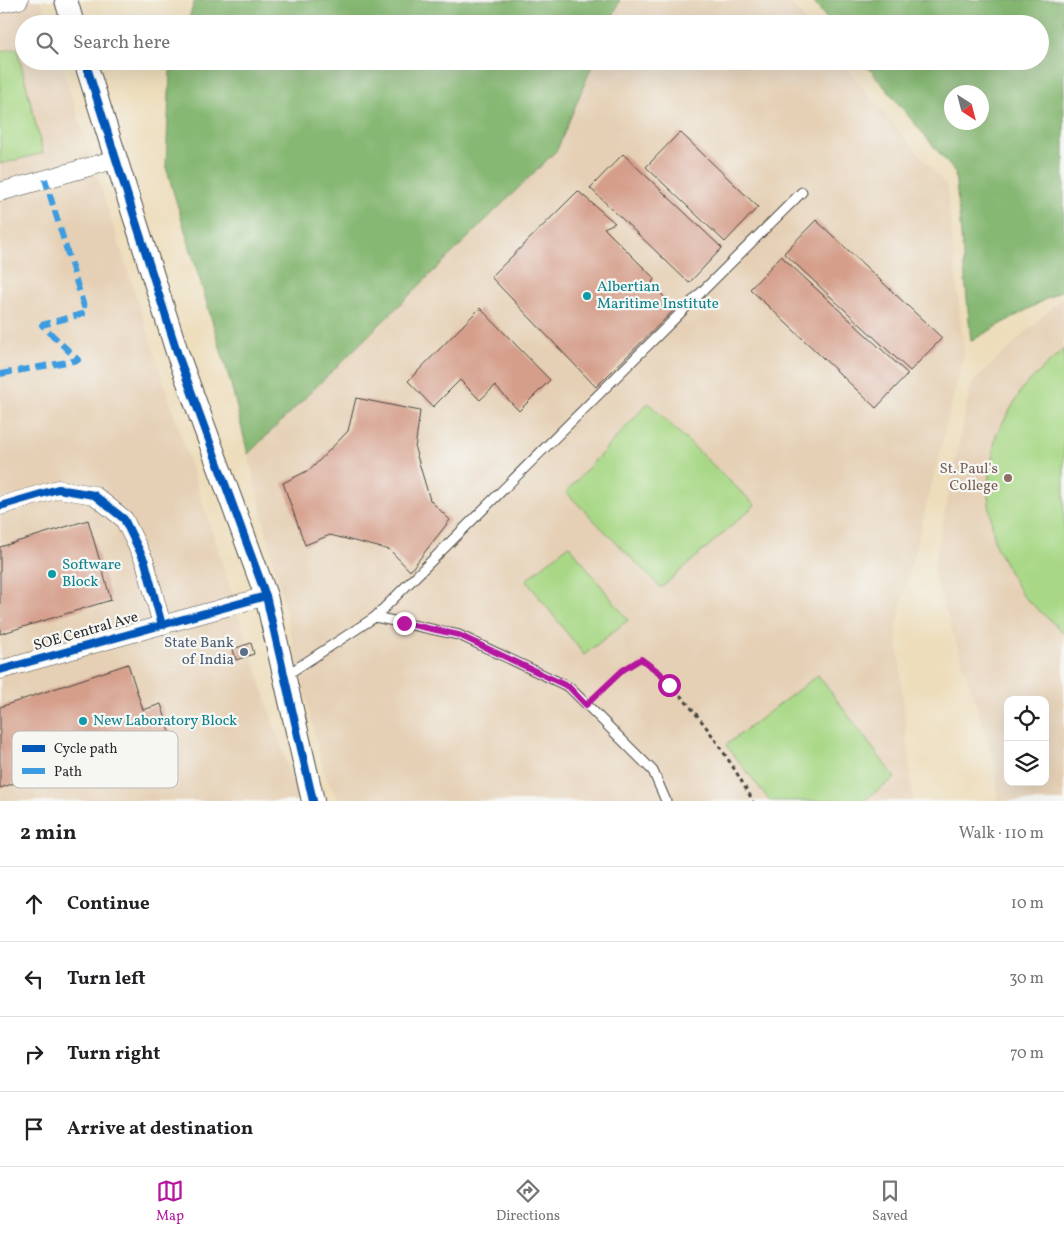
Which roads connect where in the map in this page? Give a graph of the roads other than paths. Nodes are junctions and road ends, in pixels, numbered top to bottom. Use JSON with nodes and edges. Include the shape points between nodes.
{"nodes":[{"id":1,"x":19,"y":0,"type":"edge"},
{"id":2,"x":66,"y":0,"type":"edge"},
{"id":3,"x":0,"y":4,"type":"edge"},
{"id":4,"x":70,"y":15,"type":"edge"},
{"id":5,"x":89,"y":70,"type":"edge"},
{"id":6,"x":117,"y":159,"type":"junction"},
{"id":7,"x":0,"y":192,"type":"edge"},
{"id":8,"x":802,"y":192,"type":"dead end"},
{"id":9,"x":0,"y":506,"type":"edge"},
{"id":10,"x":266,"y":596,"type":"junction"},
{"id":11,"x":376,"y":617,"type":"junction"},
{"id":12,"x":162,"y":625,"type":"junction"},
{"id":13,"x":0,"y":670,"type":"edge"},
{"id":14,"x":284,"y":676,"type":"junction"},
{"id":15,"x":313,"y":801,"type":"edge"},
{"id":16,"x":666,"y":801,"type":"edge"}],
"edges":[{"from":1,"to":3,"type":"street"},
{"from":2,"to":4,"type":"street"},
{"from":5,"to":6,"type":"street"},
{"from":6,"to":7,"type":"street"},
{"from":6,"to":10,"type":"street","via":[[178,355]]},
{"from":8,"to":11,"type":"lane"},
{"from":9,"to":12,"type":"street","via":[[58,489],[94,495],[124,519],[145,562]]},
{"from":10,"to":12,"type":"street","name":"SOE Central Ave"},
{"from":10,"to":14,"type":"street"},
{"from":11,"to":14,"type":"lane"},
{"from":11,"to":16,"type":"lane","via":[[459,635],[569,687],[653,772]]},
{"from":12,"to":13,"type":"street","name":"SOE Central Ave"},
{"from":14,"to":15,"type":"street"}]}
